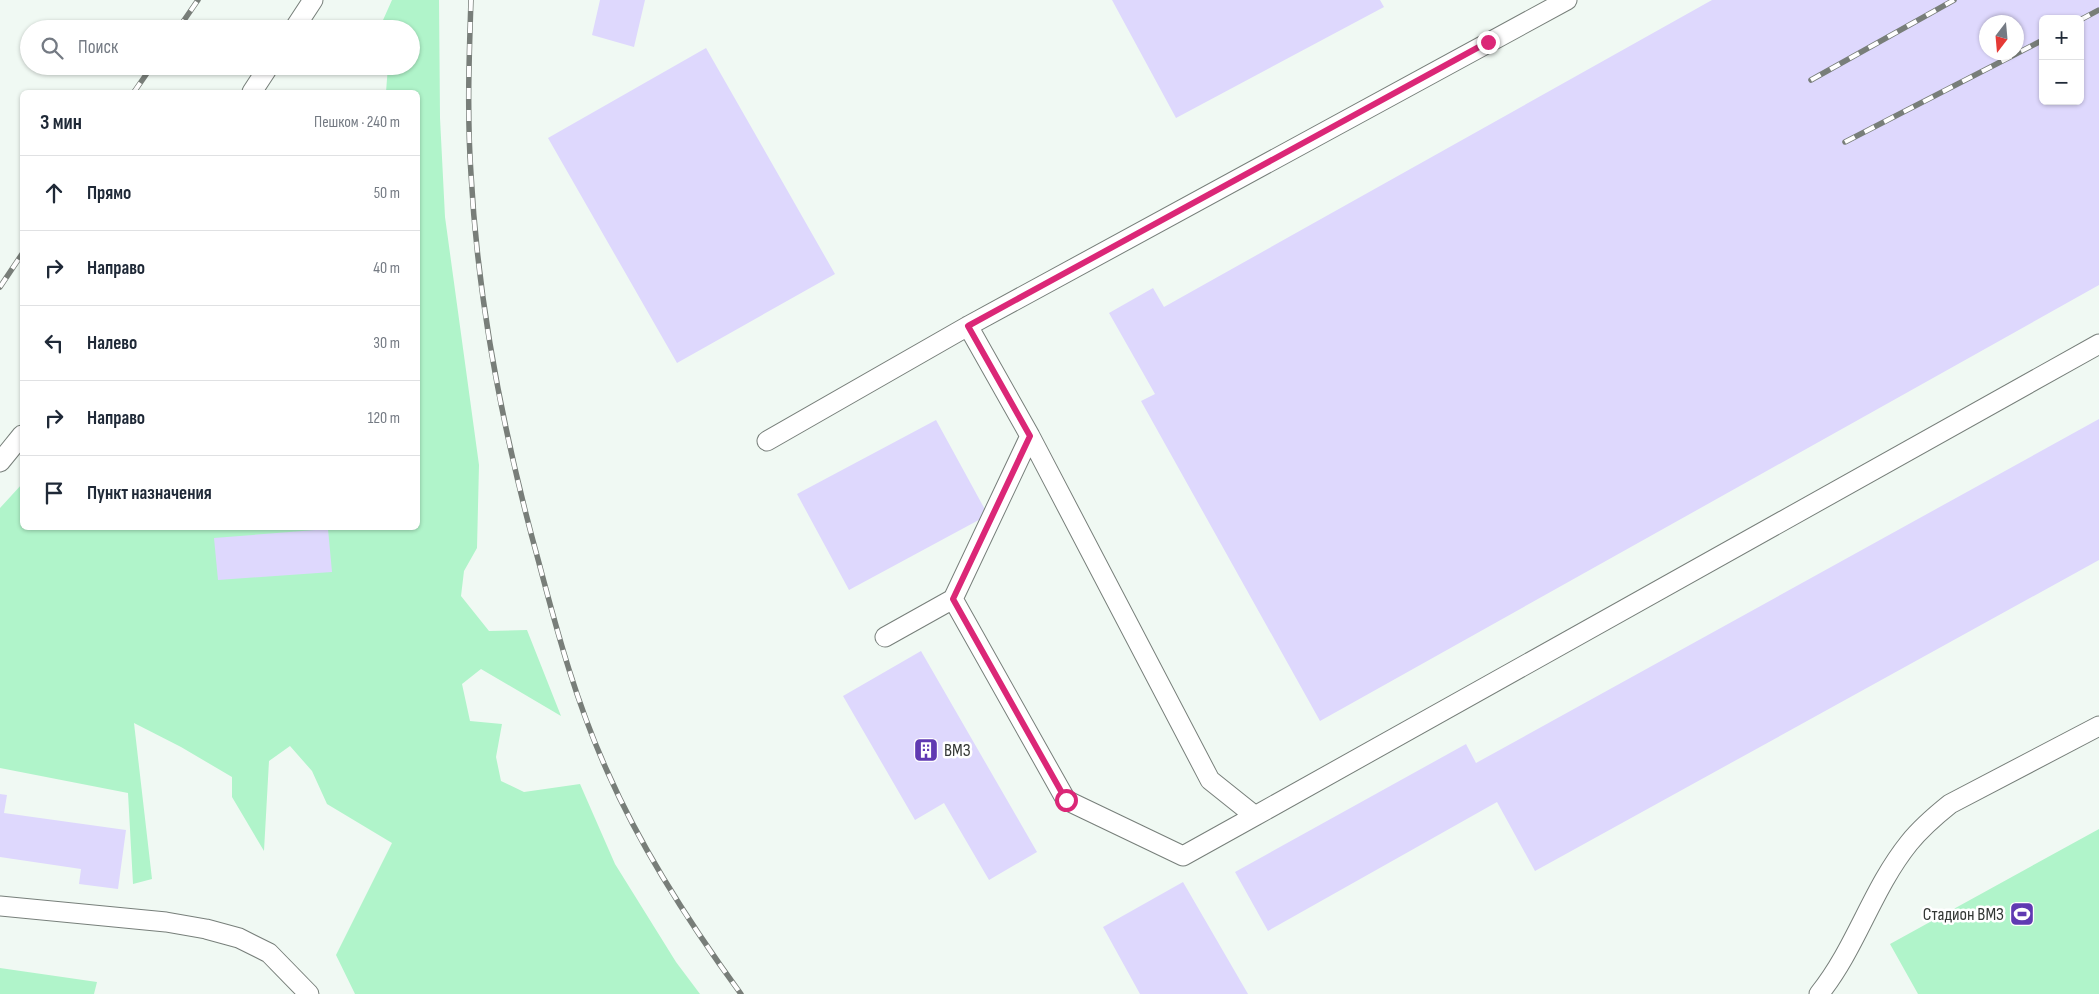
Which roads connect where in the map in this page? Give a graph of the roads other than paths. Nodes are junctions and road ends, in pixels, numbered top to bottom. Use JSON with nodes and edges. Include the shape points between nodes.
{"nodes":[{"id":1,"x":313,"y":0,"type":"edge"},
{"id":2,"x":1567,"y":0,"type":"edge"},
{"id":3,"x":300,"y":20,"type":"edge"},
{"id":4,"x":264,"y":75,"type":"edge"},
{"id":5,"x":253,"y":90,"type":"edge"},
{"id":6,"x":968,"y":326,"type":"junction"},
{"id":7,"x":2099,"y":344,"type":"edge"},
{"id":8,"x":1030,"y":436,"type":"junction"},
{"id":9,"x":20,"y":437,"type":"edge"},
{"id":10,"x":767,"y":441,"type":"dead end"},
{"id":11,"x":0,"y":462,"type":"edge"},
{"id":12,"x":953,"y":599,"type":"junction"},
{"id":13,"x":885,"y":636,"type":"dead end"},
{"id":14,"x":2099,"y":726,"type":"edge"},
{"id":15,"x":1255,"y":816,"type":"junction"},
{"id":16,"x":0,"y":906,"type":"edge"},
{"id":17,"x":309,"y":994,"type":"edge"},
{"id":18,"x":1819,"y":994,"type":"edge"}],
"edges":[{"from":1,"to":3,"type":"lane"},
{"from":2,"to":6,"type":"lane"},
{"from":4,"to":5,"type":"lane"},
{"from":6,"to":8,"type":"lane"},
{"from":6,"to":10,"type":"lane"},
{"from":7,"to":15,"type":"lane"},
{"from":8,"to":12,"type":"lane"},
{"from":8,"to":15,"type":"lane","via":[[1210,780]]},
{"from":9,"to":11,"type":"lane"},
{"from":12,"to":13,"type":"lane"},
{"from":12,"to":15,"type":"lane","via":[[1066,800],[1183,856]]},
{"from":14,"to":18,"type":"lane","via":[[1950,804],[1930,821],[1891,869],[1844,958]]},
{"from":16,"to":17,"type":"lane","via":[[166,922],[239,938],[269,953]]}]}
